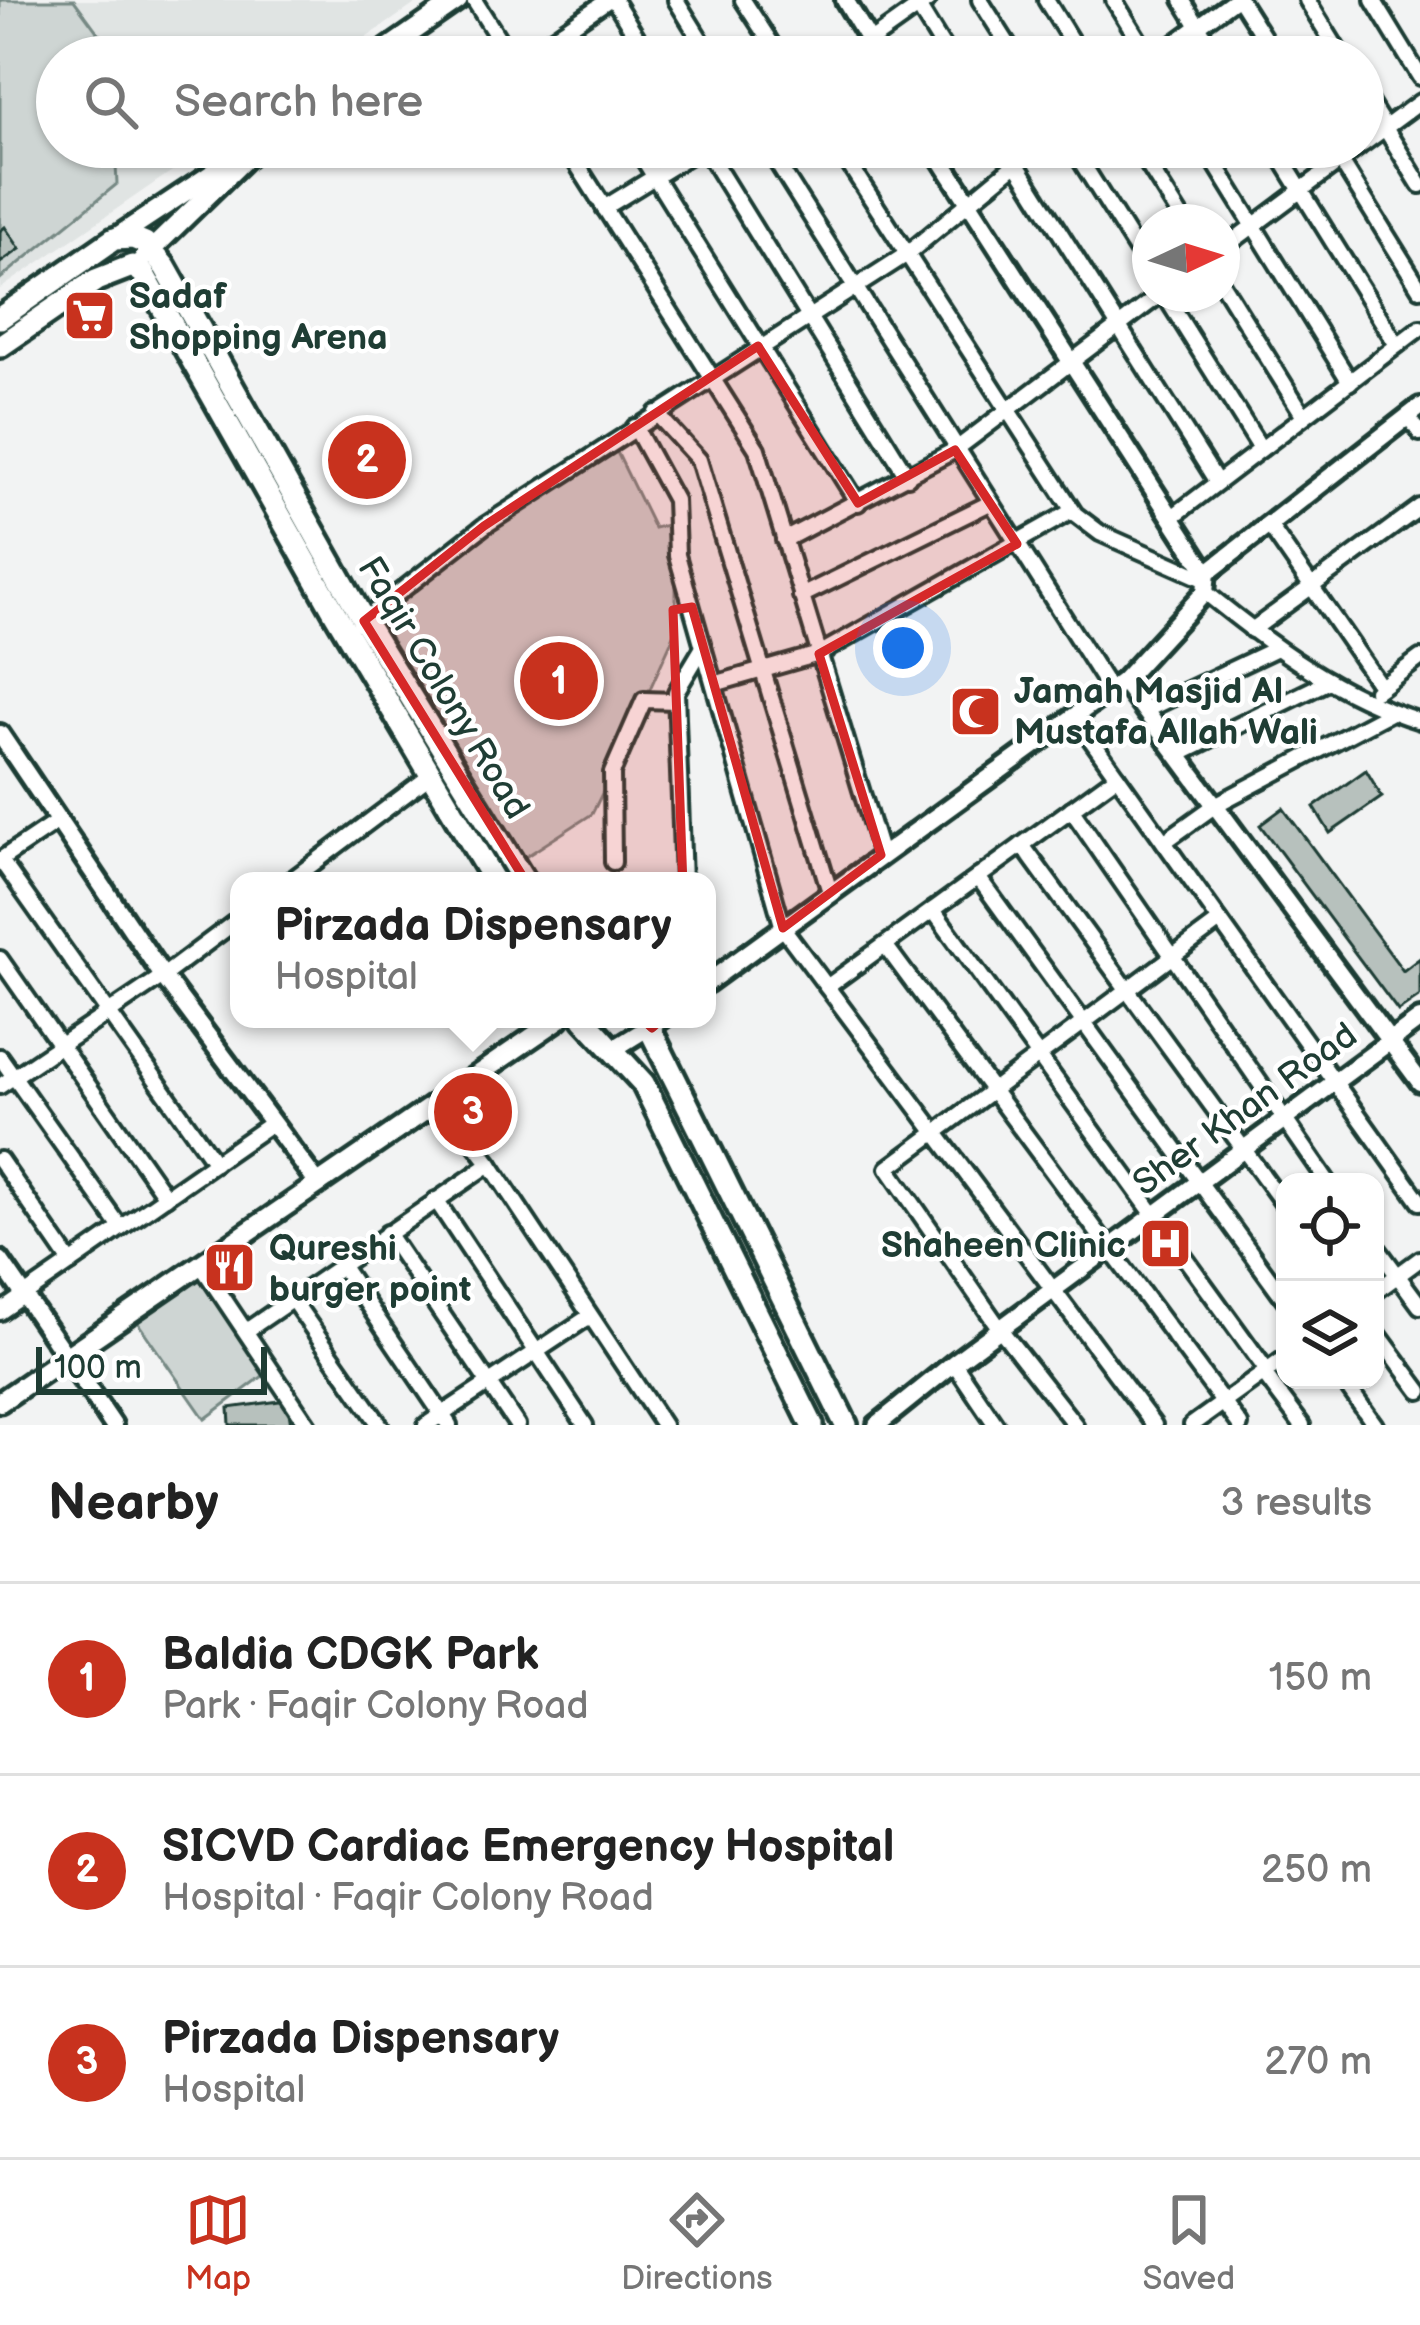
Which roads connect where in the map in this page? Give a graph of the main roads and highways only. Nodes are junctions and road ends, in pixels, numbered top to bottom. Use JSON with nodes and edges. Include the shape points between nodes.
{"nodes":[{"id":1,"x":458,"y":0,"type":"edge"},
{"id":2,"x":406,"y":36,"type":"edge"},
{"id":3,"x":223,"y":168,"type":"edge"},
{"id":4,"x":234,"y":168,"type":"edge"},
{"id":5,"x":114,"y":239,"type":"junction"},
{"id":6,"x":152,"y":250,"type":"junction"},
{"id":7,"x":132,"y":266,"type":"junction"},
{"id":8,"x":0,"y":318,"type":"edge"},
{"id":9,"x":0,"y":346,"type":"edge"},
{"id":10,"x":355,"y":626,"type":"junction"},
{"id":11,"x":489,"y":872,"type":"edge"},
{"id":12,"x":518,"y":872,"type":"edge"},
{"id":13,"x":546,"y":1028,"type":"edge"},
{"id":14,"x":592,"y":1028,"type":"edge"},
{"id":15,"x":656,"y":1028,"type":"edge"},
{"id":16,"x":0,"y":1402,"type":"edge"},
{"id":17,"x":812,"y":1425,"type":"edge"},
{"id":18,"x":846,"y":1425,"type":"edge"}],
"edges":[{"from":1,"to":2,"type":"main road"},
{"from":3,"to":5,"type":"main road"},
{"from":4,"to":6,"type":"main road"},
{"from":5,"to":6,"type":"main road","via":[[133,238]]},
{"from":5,"to":8,"type":"main road"},
{"from":6,"to":7,"type":"main road"},
{"from":6,"to":10,"type":"main road","name":"Faqir Colony Road"},
{"from":7,"to":9,"type":"main road"},
{"from":7,"to":10,"type":"main road","name":"Faqir Colony Road"},
{"from":10,"to":11,"type":"main road","name":"Faqir Colony Road"},
{"from":10,"to":12,"type":"main road","name":"Faqir Colony Road"},
{"from":13,"to":16,"type":"main road"},
{"from":14,"to":17,"type":"main road","via":[[643,1082]]},
{"from":15,"to":18,"type":"main road"}]}
